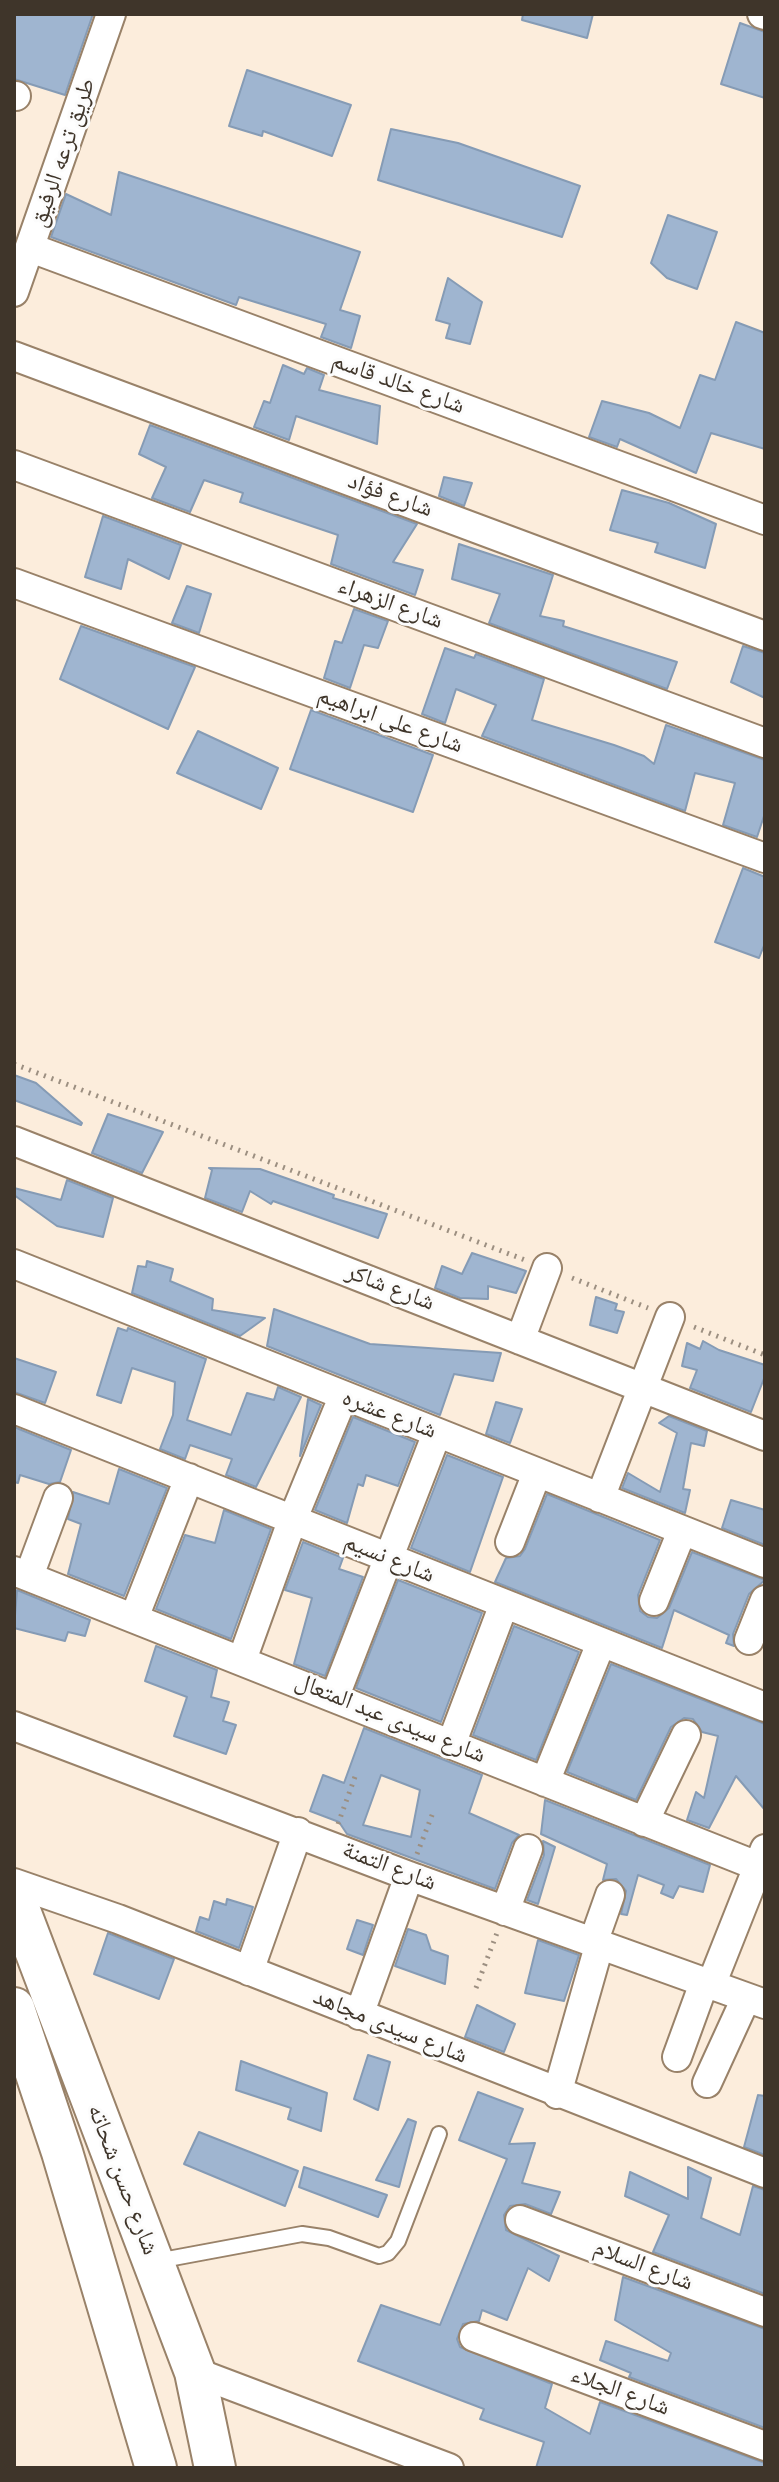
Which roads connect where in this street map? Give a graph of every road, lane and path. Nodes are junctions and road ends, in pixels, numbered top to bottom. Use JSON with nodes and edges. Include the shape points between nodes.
{"nodes":[{"id":1,"x":111,"y":14,"type":"edge"},
{"id":2,"x":31,"y":248,"type":"junction"},
{"id":3,"x":14,"y":292,"type":"edge"},
{"id":4,"x":14,"y":356,"type":"edge"},
{"id":5,"x":14,"y":465,"type":"edge"},
{"id":6,"x":765,"y":520,"type":"edge"},
{"id":7,"x":14,"y":583,"type":"edge"},
{"id":8,"x":765,"y":636,"type":"edge"},
{"id":9,"x":765,"y":743,"type":"edge"},
{"id":10,"x":765,"y":858,"type":"edge"},
{"id":11,"x":14,"y":1064,"type":"edge"},
{"id":12,"x":14,"y":1141,"type":"edge"},
{"id":13,"x":14,"y":1264,"type":"edge"},
{"id":14,"x":547,"y":1268,"type":"junction"},
{"id":15,"x":670,"y":1317,"type":"junction"},
{"id":16,"x":520,"y":1340,"type":"junction"},
{"id":17,"x":765,"y":1355,"type":"edge"},
{"id":18,"x":642,"y":1388,"type":"junction"},
{"id":19,"x":343,"y":1397,"type":"junction"},
{"id":20,"x":14,"y":1409,"type":"edge"},
{"id":21,"x":437,"y":1433,"type":"junction"},
{"id":22,"x":765,"y":1436,"type":"edge"},
{"id":23,"x":537,"y":1473,"type":"junction"},
{"id":24,"x":189,"y":1478,"type":"junction"},
{"id":25,"x":58,"y":1498,"type":"dead end"},
{"id":26,"x":600,"y":1498,"type":"junction"},
{"id":27,"x":292,"y":1521,"type":"junction"},
{"id":28,"x":682,"y":1531,"type":"junction"},
{"id":29,"x":510,"y":1542,"type":"dead end"},
{"id":30,"x":388,"y":1559,"type":"junction"},
{"id":31,"x":765,"y":1563,"type":"edge"},
{"id":32,"x":22,"y":1574,"type":"edge"},
{"id":33,"x":765,"y":1600,"type":"edge"},
{"id":34,"x":654,"y":1601,"type":"dead end"},
{"id":35,"x":504,"y":1604,"type":"junction"},
{"id":36,"x":134,"y":1618,"type":"junction"},
{"id":37,"x":749,"y":1640,"type":"dead end"},
{"id":38,"x":601,"y":1643,"type":"junction"},
{"id":39,"x":242,"y":1660,"type":"junction"},
{"id":40,"x":335,"y":1696,"type":"junction"},
{"id":41,"x":765,"y":1707,"type":"edge"},
{"id":42,"x":14,"y":1726,"type":"edge"},
{"id":43,"x":686,"y":1735,"type":"dead end"},
{"id":44,"x":452,"y":1742,"type":"junction"},
{"id":45,"x":356,"y":1774,"type":"dead end"},
{"id":46,"x":545,"y":1782,"type":"junction"},
{"id":47,"x":434,"y":1810,"type":"dead end"},
{"id":48,"x":644,"y":1822,"type":"junction"},
{"id":49,"x":298,"y":1832,"type":"junction"},
{"id":50,"x":330,"y":1844,"type":"junction"},
{"id":51,"x":528,"y":1849,"type":"dead end"},
{"id":52,"x":763,"y":1862,"type":"edge"},
{"id":53,"x":409,"y":1876,"type":"junction"},
{"id":54,"x":14,"y":1883,"type":"edge"},
{"id":55,"x":14,"y":1895,"type":"edge"},
{"id":56,"x":610,"y":1895,"type":"dead end"},
{"id":57,"x":505,"y":1911,"type":"junction"},
{"id":58,"x":596,"y":1944,"type":"junction"},
{"id":59,"x":249,"y":1971,"type":"junction"},
{"id":60,"x":708,"y":1984,"type":"junction"},
{"id":61,"x":476,"y":1988,"type":"dead end"},
{"id":62,"x":755,"y":2001,"type":"edge"},
{"id":63,"x":14,"y":2008,"type":"edge"},
{"id":64,"x":359,"y":2015,"type":"junction"},
{"id":65,"x":677,"y":2057,"type":"dead end"},
{"id":66,"x":707,"y":2083,"type":"dead end"},
{"id":67,"x":557,"y":2094,"type":"junction"},
{"id":68,"x":439,"y":2134,"type":"dead end"},
{"id":69,"x":106,"y":2138,"type":"junction"},
{"id":70,"x":62,"y":2152,"type":"junction"},
{"id":71,"x":765,"y":2173,"type":"edge"},
{"id":72,"x":520,"y":2220,"type":"dead end"},
{"id":73,"x":153,"y":2262,"type":"junction"},
{"id":74,"x":765,"y":2312,"type":"edge"},
{"id":75,"x":474,"y":2337,"type":"dead end"},
{"id":76,"x":195,"y":2372,"type":"junction"},
{"id":77,"x":765,"y":2446,"type":"edge"},
{"id":78,"x":156,"y":2468,"type":"edge"},
{"id":79,"x":215,"y":2468,"type":"edge"},
{"id":80,"x":449,"y":2468,"type":"edge"}],
"edges":[{"from":1,"to":2,"type":"street","name":"طريق ترعه الرفيق"},
{"from":2,"to":3,"type":"street","name":"طريق ترعه الرفيق"},
{"from":2,"to":6,"type":"street","name":"شارع خالد قاسم"},
{"from":4,"to":8,"type":"street","name":"شارع فؤاد"},
{"from":5,"to":9,"type":"street","name":"شارع الزهراء"},
{"from":7,"to":10,"type":"street","name":"شارع على ابراهيم"},
{"from":11,"to":14,"type":"path"},
{"from":12,"to":16,"type":"street","name":"شارع شاكر"},
{"from":13,"to":19,"type":"street","name":"شارع عشره"},
{"from":14,"to":15,"type":"path"},
{"from":14,"to":16,"type":"street"},
{"from":15,"to":17,"type":"path"},
{"from":15,"to":18,"type":"street"},
{"from":16,"to":18,"type":"street","name":"شارع شاكر"},
{"from":18,"to":22,"type":"street","name":"شارع شاكر"},
{"from":18,"to":26,"type":"street"},
{"from":19,"to":21,"type":"street","name":"شارع عشره"},
{"from":19,"to":27,"type":"street"},
{"from":20,"to":24,"type":"street","name":"شارع نسيم"},
{"from":21,"to":23,"type":"street","name":"شارع عشره"},
{"from":21,"to":30,"type":"street"},
{"from":23,"to":26,"type":"street","name":"شارع عشره"},
{"from":23,"to":29,"type":"street"},
{"from":24,"to":27,"type":"street","name":"شارع نسيم"},
{"from":24,"to":36,"type":"street"},
{"from":25,"to":32,"type":"street"},
{"from":26,"to":28,"type":"street","name":"شارع عشره"},
{"from":27,"to":30,"type":"street","name":"شارع نسيم"},
{"from":27,"to":39,"type":"street"},
{"from":28,"to":31,"type":"street","name":"شارع عشره"},
{"from":28,"to":34,"type":"street"},
{"from":30,"to":35,"type":"street","name":"شارع نسيم"},
{"from":30,"to":40,"type":"street"},
{"from":32,"to":36,"type":"street","name":"شارع سيدى عبد المتعال"},
{"from":33,"to":37,"type":"street"},
{"from":35,"to":38,"type":"street","name":"شارع نسيم"},
{"from":35,"to":44,"type":"street"},
{"from":36,"to":39,"type":"street","name":"شارع سيدى عبد المتعال"},
{"from":38,"to":41,"type":"street","name":"شارع نسيم"},
{"from":38,"to":46,"type":"street"},
{"from":39,"to":40,"type":"street","name":"شارع سيدى عبد المتعال"},
{"from":40,"to":44,"type":"street","name":"شارع سيدى عبد المتعال"},
{"from":42,"to":49,"type":"street","name":"شارع التمنة"},
{"from":43,"to":48,"type":"street"},
{"from":44,"to":46,"type":"street","name":"شارع سيدى عبد المتعال"},
{"from":45,"to":50,"type":"path"},
{"from":46,"to":48,"type":"street","name":"شارع سيدى عبد المتعال"},
{"from":47,"to":53,"type":"path"},
{"from":48,"to":52,"type":"street","name":"شارع سيدى عبد المتعال"},
{"from":49,"to":50,"type":"street","name":"شارع التمنة"},
{"from":49,"to":59,"type":"street"},
{"from":50,"to":53,"type":"street","name":"شارع التمنة"},
{"from":51,"to":57,"type":"street"},
{"from":52,"to":60,"type":"street"},
{"from":53,"to":57,"type":"street","name":"شارع التمنة"},
{"from":53,"to":64,"type":"street"},
{"from":54,"to":59,"type":"street","name":"شارع سيدى مجاهد"},
{"from":55,"to":69,"type":"main road","name":"شارع حسن شحاته"},
{"from":56,"to":58,"type":"street"},
{"from":57,"to":58,"type":"street","name":"شارع التمنة"},
{"from":57,"to":61,"type":"path"},
{"from":58,"to":60,"type":"street","name":"شارع التمنة"},
{"from":58,"to":67,"type":"street"},
{"from":59,"to":64,"type":"street","name":"شارع سيدى مجاهد"},
{"from":60,"to":62,"type":"street","name":"شارع التمنة"},
{"from":60,"to":65,"type":"street"},
{"from":62,"to":66,"type":"street"},
{"from":63,"to":70,"type":"main road","name":"شارع حسن شحاته"},
{"from":64,"to":67,"type":"street","name":"شارع سيدى مجاهد"},
{"from":67,"to":71,"type":"street","name":"شارع سيدى مجاهد"},
{"from":68,"to":73,"type":"lane","via":[[398,2241],[388,2253],[379,2256],[302,2234]]},
{"from":69,"to":70,"type":"main road"},
{"from":69,"to":73,"type":"main road","name":"شارع حسن شحاته"},
{"from":70,"to":78,"type":"main road","name":"شارع حسن شحاته"},
{"from":72,"to":74,"type":"street","name":"شارع السلام"},
{"from":73,"to":76,"type":"main road","name":"شارع حسن شحاته"},
{"from":75,"to":77,"type":"street","name":"شارع الجلاء"},
{"from":76,"to":79,"type":"main road","name":"شارع حسن شحاته"},
{"from":76,"to":80,"type":"street"}]}
